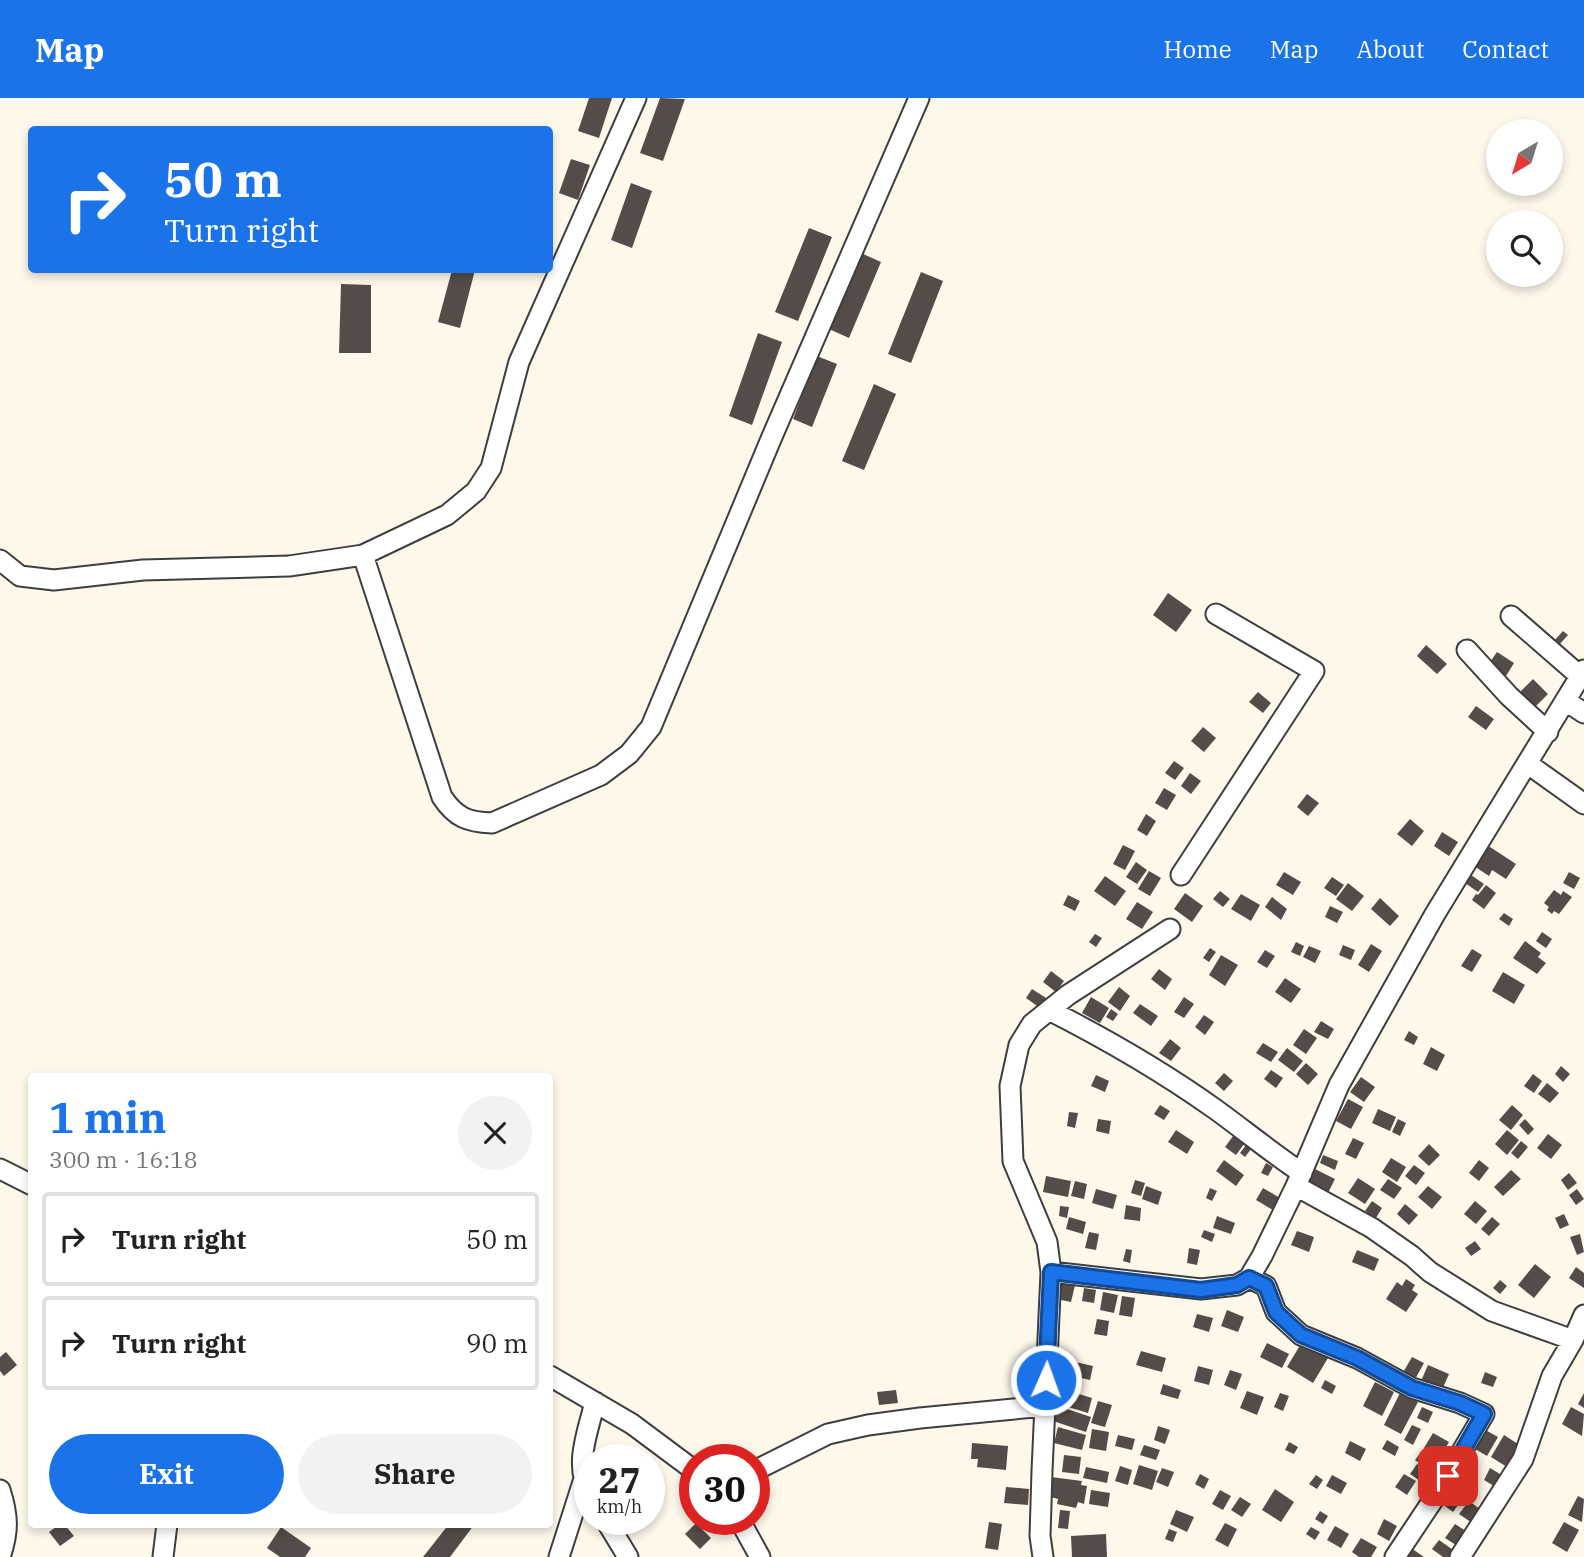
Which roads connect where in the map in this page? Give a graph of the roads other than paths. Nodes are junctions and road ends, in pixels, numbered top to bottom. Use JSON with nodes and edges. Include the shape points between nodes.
{"nodes":[{"id":1,"x":636,"y":98,"type":"edge"},
{"id":2,"x":919,"y":98,"type":"edge"},
{"id":3,"x":363,"y":555,"type":"junction"},
{"id":4,"x":0,"y":560,"type":"edge"},
{"id":5,"x":1216,"y":614,"type":"dead end"},
{"id":6,"x":1511,"y":616,"type":"dead end"},
{"id":7,"x":1467,"y":650,"type":"dead end"},
{"id":8,"x":1582,"y":673,"type":"edge"},
{"id":9,"x":1566,"y":701,"type":"junction"},
{"id":10,"x":1584,"y":713,"type":"edge"},
{"id":11,"x":1548,"y":732,"type":"junction"},
{"id":12,"x":1528,"y":764,"type":"junction"},
{"id":13,"x":1584,"y":804,"type":"edge"},
{"id":14,"x":1181,"y":875,"type":"dead end"},
{"id":15,"x":1170,"y":929,"type":"dead end"},
{"id":16,"x":1049,"y":1010,"type":"junction"},
{"id":17,"x":0,"y":1169,"type":"edge"},
{"id":18,"x":1299,"y":1180,"type":"junction"},
{"id":19,"x":28,"y":1183,"type":"edge"},
{"id":20,"x":1051,"y":1272,"type":"junction"},
{"id":21,"x":1249,"y":1278,"type":"junction"},
{"id":22,"x":1584,"y":1315,"type":"edge"},
{"id":23,"x":1573,"y":1340,"type":"junction"},
{"id":24,"x":553,"y":1378,"type":"edge"},
{"id":25,"x":594,"y":1402,"type":"junction"},
{"id":26,"x":1045,"y":1406,"type":"junction"},
{"id":27,"x":585,"y":1444,"type":"edge"},
{"id":28,"x":679,"y":1459,"type":"edge"},
{"id":29,"x":770,"y":1463,"type":"edge"},
{"id":30,"x":0,"y":1490,"type":"edge"},
{"id":31,"x":574,"y":1519,"type":"edge"},
{"id":32,"x":167,"y":1528,"type":"edge"},
{"id":33,"x":614,"y":1535,"type":"edge"},
{"id":34,"x":748,"y":1535,"type":"edge"},
{"id":35,"x":1,"y":1557,"type":"edge"},
{"id":36,"x":163,"y":1557,"type":"edge"},
{"id":37,"x":559,"y":1557,"type":"edge"},
{"id":38,"x":628,"y":1557,"type":"edge"},
{"id":39,"x":760,"y":1557,"type":"edge"},
{"id":40,"x":1043,"y":1557,"type":"edge"},
{"id":41,"x":1395,"y":1557,"type":"edge"},
{"id":42,"x":1460,"y":1557,"type":"edge"}],
"edges":[{"from":1,"to":3,"type":"street","via":[[519,362],[491,468],[476,491],[447,515]]},
{"from":2,"to":3,"type":"street","via":[[651,727],[629,754],[601,775],[492,823],[474,822],[452,812],[442,797]]},
{"from":3,"to":4,"type":"street","via":[[289,566],[143,570],[54,580],[20,576]]},
{"from":5,"to":14,"type":"street","via":[[1314,671]]},
{"from":6,"to":8,"type":"street"},
{"from":7,"to":11,"type":"street"},
{"from":8,"to":9,"type":"street"},
{"from":9,"to":10,"type":"street"},
{"from":9,"to":11,"type":"street"},
{"from":11,"to":12,"type":"street"},
{"from":12,"to":13,"type":"street"},
{"from":12,"to":18,"type":"street","via":[[1434,914],[1339,1085]]},
{"from":15,"to":16,"type":"street"},
{"from":16,"to":18,"type":"street","via":[[1178,1085]]},
{"from":16,"to":20,"type":"street","via":[[1032,1024],[1019,1045],[1010,1086],[1013,1161],[1047,1242]]},
{"from":17,"to":19,"type":"street"},
{"from":18,"to":21,"type":"street"},
{"from":18,"to":23,"type":"street","via":[[1492,1311]]},
{"from":20,"to":21,"type":"street","via":[[1201,1290],[1237,1285]]},
{"from":20,"to":26,"type":"street"},
{"from":21,"to":41,"type":"street","via":[[1266,1286],[1276,1312],[1301,1335],[1412,1388],[1484,1414]]},
{"from":22,"to":23,"type":"street"},
{"from":23,"to":42,"type":"street","via":[[1552,1376],[1523,1459]]},
{"from":24,"to":25,"type":"street"},
{"from":25,"to":27,"type":"street"},
{"from":25,"to":28,"type":"street"},
{"from":26,"to":29,"type":"street","via":[[868,1425],[828,1434]]},
{"from":26,"to":40,"type":"street"},
{"from":30,"to":35,"type":"street","via":[[8,1514]]},
{"from":31,"to":37,"type":"street"},
{"from":32,"to":36,"type":"street"},
{"from":33,"to":38,"type":"street"},
{"from":34,"to":39,"type":"street"}]}
